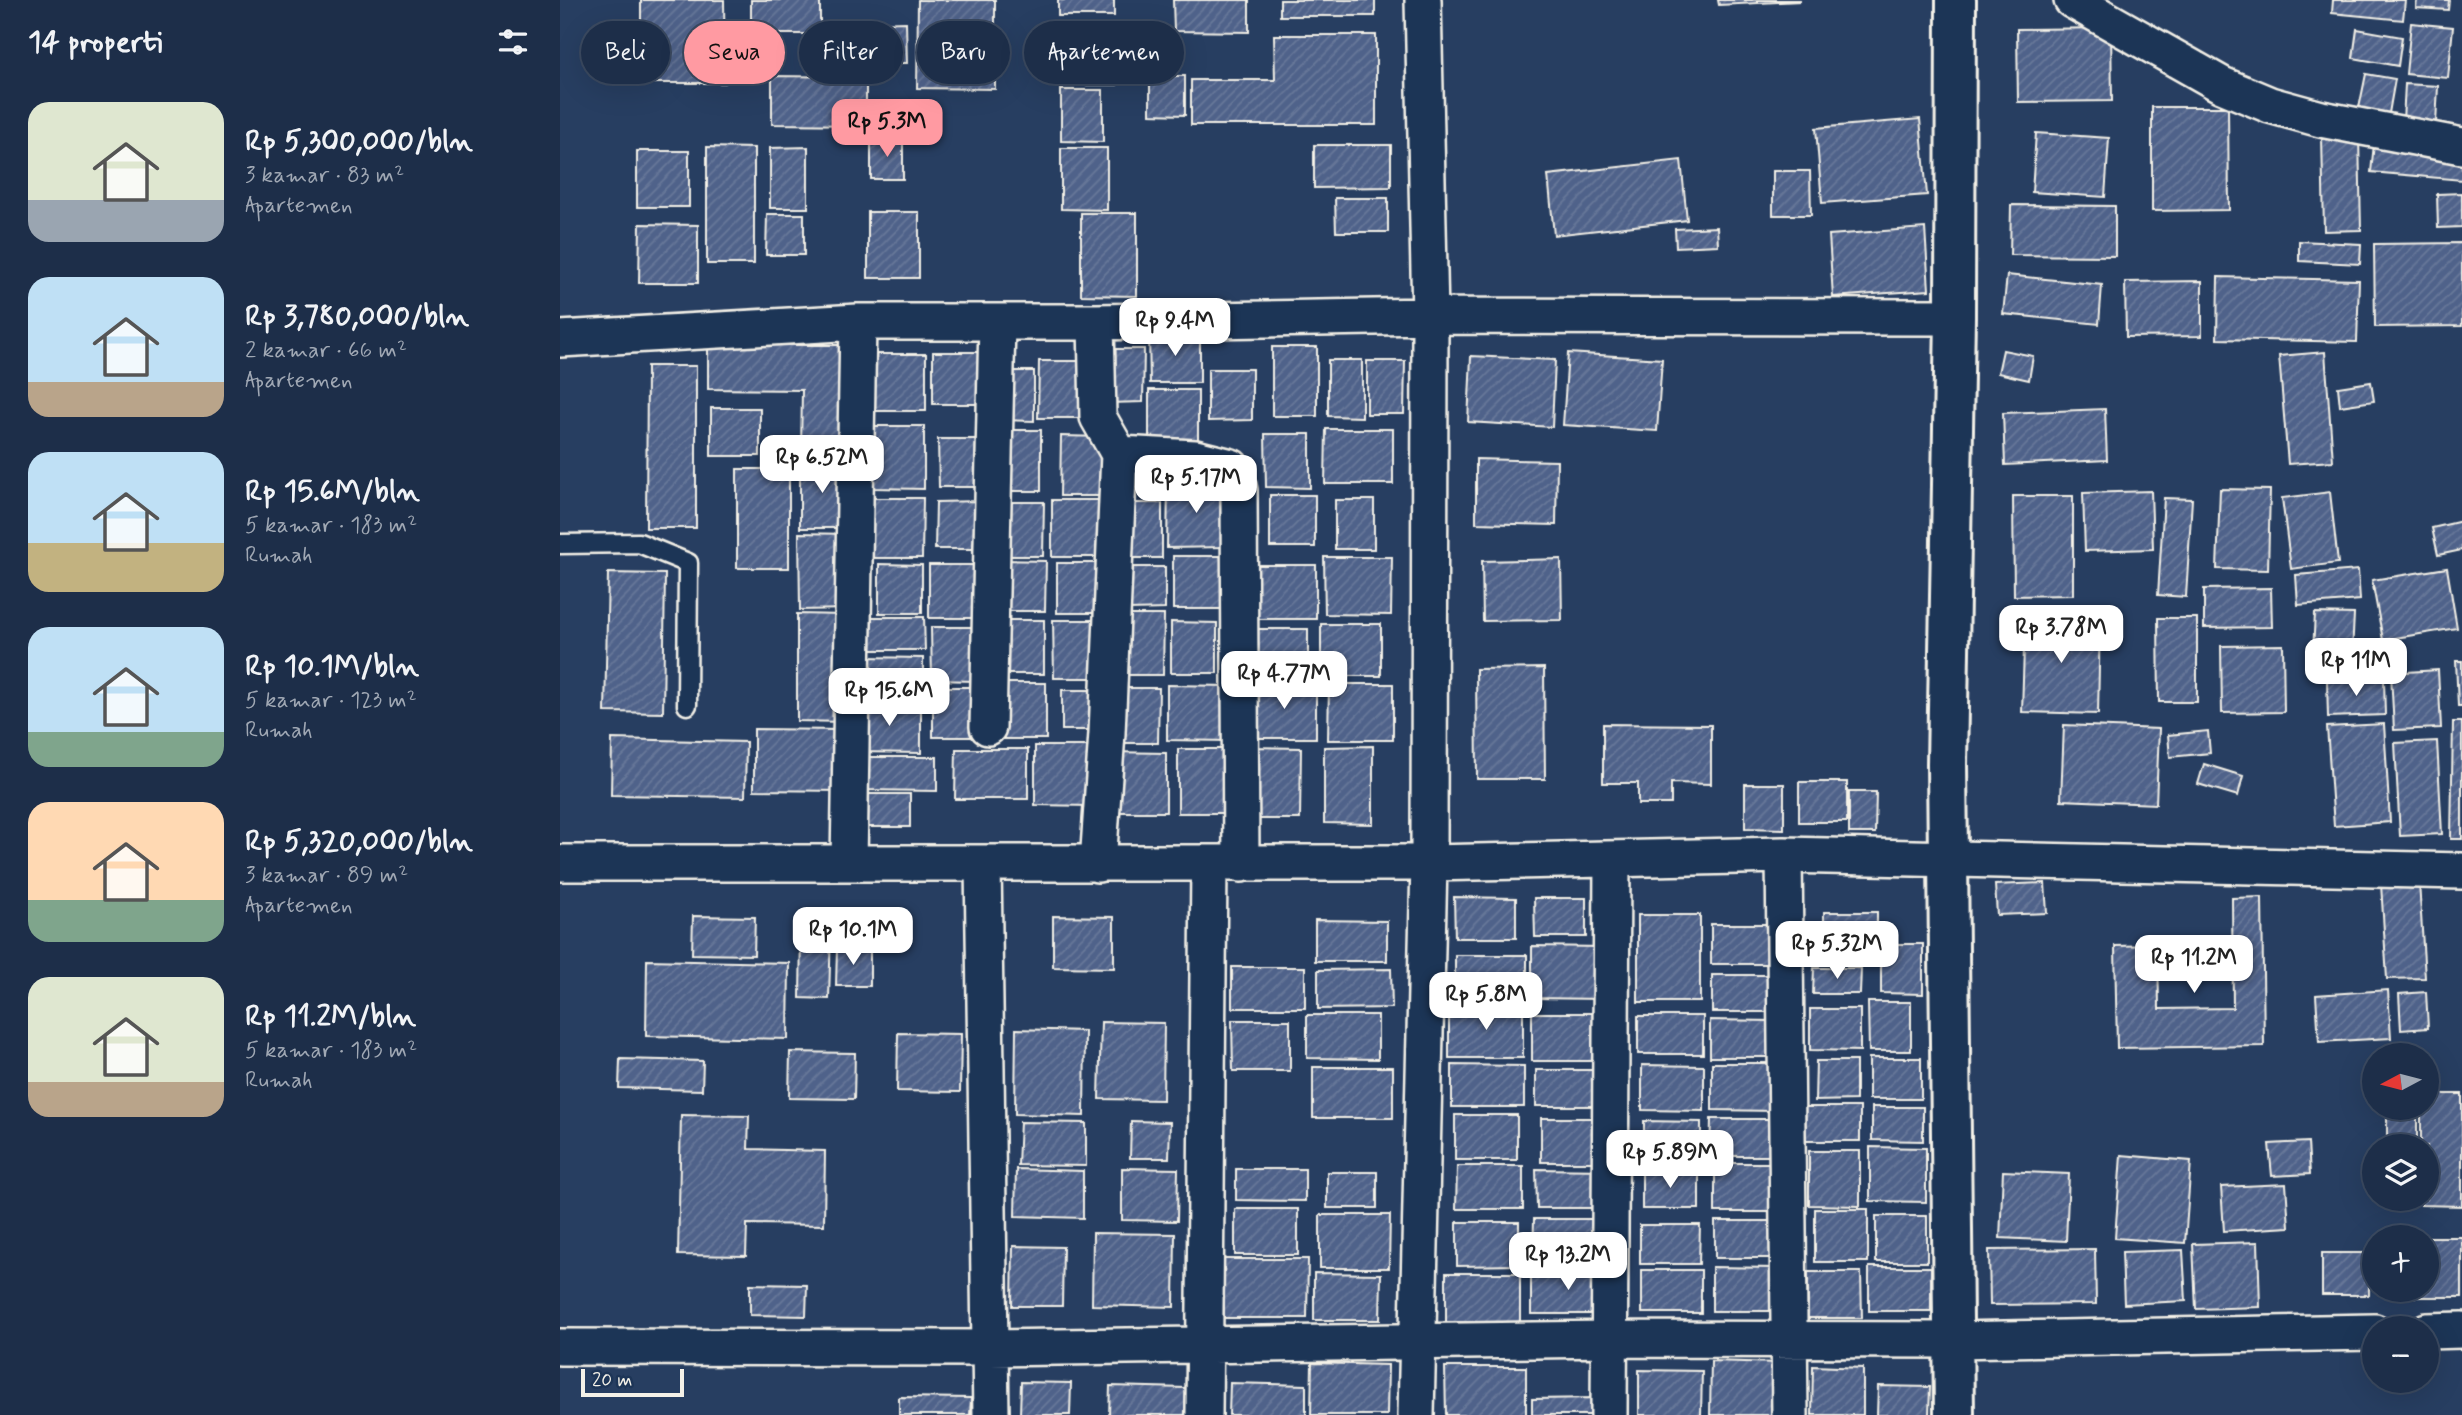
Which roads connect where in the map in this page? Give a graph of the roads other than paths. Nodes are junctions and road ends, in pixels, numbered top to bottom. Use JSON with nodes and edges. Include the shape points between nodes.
{"nodes":[{"id":1,"x":1423,"y":0,"type":"edge"},
{"id":2,"x":1956,"y":0,"type":"edge"},
{"id":3,"x":2072,"y":0,"type":"edge"},
{"id":4,"x":2462,"y":146,"type":"edge"},
{"id":5,"x":1430,"y":316,"type":"junction"},
{"id":6,"x":1955,"y":317,"type":"junction"},
{"id":7,"x":997,"y":322,"type":"junction"},
{"id":8,"x":1096,"y":322,"type":"junction"},
{"id":9,"x":858,"y":323,"type":"junction"},
{"id":10,"x":560,"y":339,"type":"edge"},
{"id":11,"x":1119,"y":454,"type":"junction"},
{"id":12,"x":560,"y":544,"type":"edge"},
{"id":13,"x":687,"y":705,"type":"dead end"},
{"id":14,"x":988,"y":727,"type":"dead end"},
{"id":15,"x":1784,"y":855,"type":"junction"},
{"id":16,"x":1612,"y":859,"type":"junction"},
{"id":17,"x":1949,"y":859,"type":"junction"},
{"id":18,"x":560,"y":863,"type":"edge"},
{"id":19,"x":849,"y":863,"type":"junction"},
{"id":20,"x":1429,"y":863,"type":"junction"},
{"id":21,"x":983,"y":864,"type":"junction"},
{"id":22,"x":1098,"y":864,"type":"junction"},
{"id":23,"x":1225,"y":864,"type":"junction"},
{"id":24,"x":2462,"y":871,"type":"edge"},
{"id":25,"x":2462,"y":1330,"type":"edge"},
{"id":26,"x":2439,"y":1331,"type":"edge"},
{"id":27,"x":2362,"y":1332,"type":"edge"},
{"id":28,"x":1610,"y":1339,"type":"junction"},
{"id":29,"x":1790,"y":1339,"type":"junction"},
{"id":30,"x":1954,"y":1340,"type":"junction"},
{"id":31,"x":1205,"y":1343,"type":"junction"},
{"id":32,"x":1416,"y":1344,"type":"junction"},
{"id":33,"x":560,"y":1347,"type":"edge"},
{"id":34,"x":990,"y":1348,"type":"junction"},
{"id":35,"x":991,"y":1415,"type":"edge"},
{"id":36,"x":1204,"y":1415,"type":"edge"},
{"id":37,"x":1416,"y":1415,"type":"edge"},
{"id":38,"x":1609,"y":1415,"type":"edge"},
{"id":39,"x":1790,"y":1415,"type":"edge"},
{"id":40,"x":1954,"y":1415,"type":"edge"}],
"edges":[{"from":1,"to":5,"type":"street"},
{"from":2,"to":6,"type":"street"},
{"from":3,"to":4,"type":"street","via":[[2222,85],[2270,105]]},
{"from":5,"to":6,"type":"street"},
{"from":5,"to":8,"type":"street"},
{"from":5,"to":20,"type":"street"},
{"from":6,"to":17,"type":"street"},
{"from":7,"to":8,"type":"street"},
{"from":7,"to":9,"type":"street"},
{"from":7,"to":14,"type":"street"},
{"from":8,"to":11,"type":"street","via":[[1098,417]]},
{"from":9,"to":10,"type":"street"},
{"from":9,"to":19,"type":"street"},
{"from":11,"to":22,"type":"street"},
{"from":11,"to":23,"type":"street","via":[[1195,458],[1231,467],[1236,476],[1241,591]]},
{"from":12,"to":13,"type":"lane","via":[[639,543],[688,563]]},
{"from":15,"to":16,"type":"street"},
{"from":15,"to":17,"type":"street"},
{"from":15,"to":29,"type":"street"},
{"from":16,"to":20,"type":"street"},
{"from":16,"to":28,"type":"street"},
{"from":17,"to":24,"type":"street"},
{"from":17,"to":30,"type":"street"},
{"from":18,"to":19,"type":"street"},
{"from":19,"to":21,"type":"street"},
{"from":20,"to":23,"type":"street"},
{"from":20,"to":32,"type":"street"},
{"from":21,"to":22,"type":"street"},
{"from":21,"to":34,"type":"street"},
{"from":22,"to":23,"type":"street"},
{"from":23,"to":31,"type":"street"},
{"from":25,"to":26,"type":"street"},
{"from":27,"to":30,"type":"street"},
{"from":28,"to":29,"type":"street"},
{"from":28,"to":32,"type":"street"},
{"from":28,"to":38,"type":"street"},
{"from":29,"to":30,"type":"street"},
{"from":29,"to":39,"type":"street"},
{"from":30,"to":40,"type":"street"},
{"from":31,"to":32,"type":"street"},
{"from":31,"to":34,"type":"street"},
{"from":31,"to":36,"type":"street"},
{"from":32,"to":37,"type":"street"},
{"from":33,"to":34,"type":"street"},
{"from":34,"to":35,"type":"street"}]}
